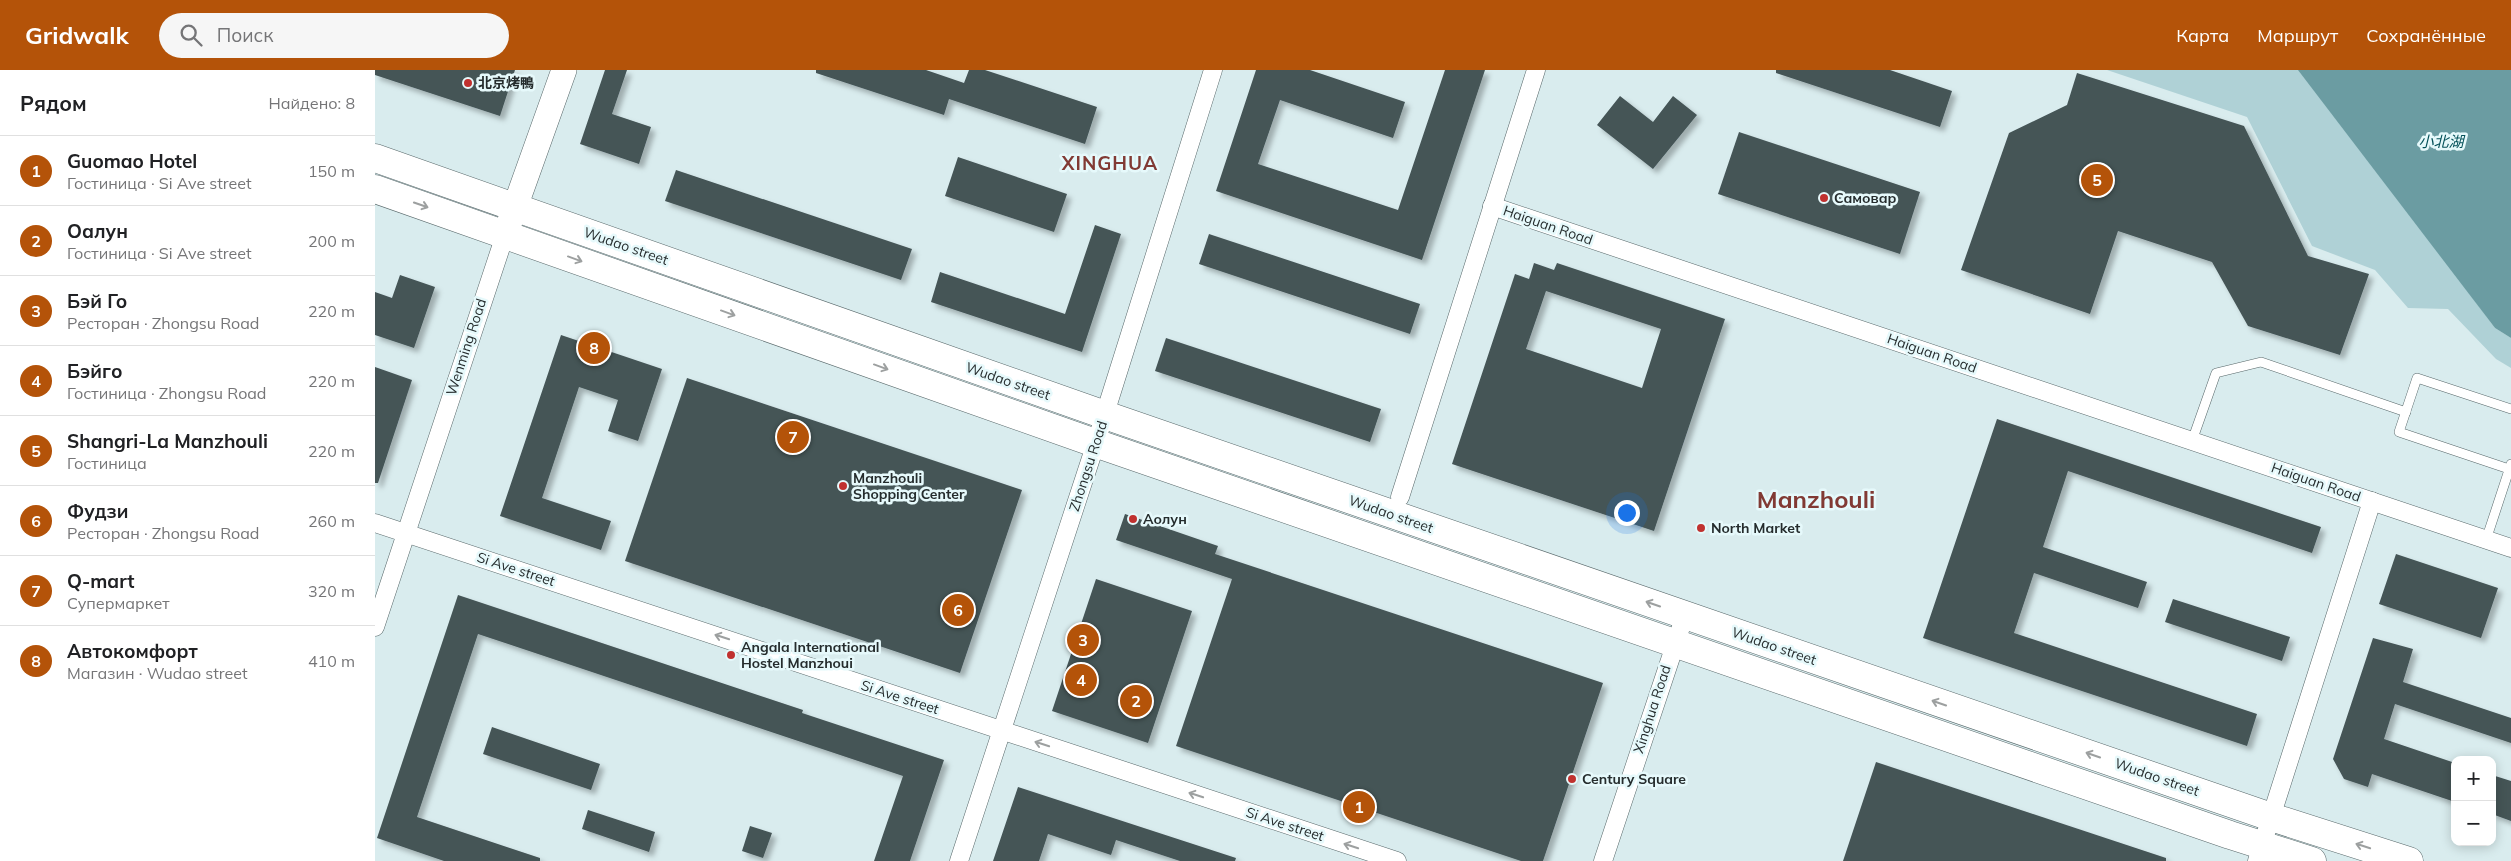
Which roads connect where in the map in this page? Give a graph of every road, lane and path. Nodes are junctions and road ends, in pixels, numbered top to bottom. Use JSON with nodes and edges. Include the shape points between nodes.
{"nodes":[{"id":1,"x":564,"y":70,"type":"edge"},
{"id":2,"x":1213,"y":70,"type":"edge"},
{"id":3,"x":1537,"y":70,"type":"edge"},
{"id":4,"x":375,"y":158,"type":"edge"},
{"id":5,"x":375,"y":189,"type":"edge"},
{"id":6,"x":1492,"y":206,"type":"junction"},
{"id":7,"x":516,"y":208,"type":"junction"},
{"id":8,"x":505,"y":235,"type":"junction"},
{"id":9,"x":2511,"y":409,"type":"edge"},
{"id":10,"x":2406,"y":412,"type":"junction"},
{"id":11,"x":1105,"y":415,"type":"junction"},
{"id":12,"x":2192,"y":441,"type":"junction"},
{"id":13,"x":1095,"y":443,"type":"junction"},
{"id":14,"x":2510,"y":466,"type":"edge"},
{"id":15,"x":1399,"y":497,"type":"dead end"},
{"id":16,"x":2372,"y":501,"type":"junction"},
{"id":17,"x":375,"y":523,"type":"edge"},
{"id":18,"x":405,"y":532,"type":"junction"},
{"id":19,"x":2486,"y":540,"type":"junction"},
{"id":20,"x":2511,"y":548,"type":"edge"},
{"id":21,"x":1685,"y":615,"type":"junction"},
{"id":22,"x":375,"y":627,"type":"edge"},
{"id":23,"x":1675,"y":644,"type":"junction"},
{"id":24,"x":1002,"y":730,"type":"junction"},
{"id":25,"x":2271,"y":817,"type":"junction"},
{"id":26,"x":2259,"y":853,"type":"edge"},
{"id":27,"x":959,"y":861,"type":"edge"},
{"id":28,"x":1397,"y":861,"type":"edge"},
{"id":29,"x":1603,"y":861,"type":"edge"},
{"id":30,"x":2312,"y":861,"type":"edge"},
{"id":31,"x":2409,"y":861,"type":"edge"}],
"edges":[{"from":1,"to":7,"type":"street","name":"Wenming Road"},
{"from":2,"to":11,"type":"street","name":"Zhongsu Road"},
{"from":3,"to":6,"type":"street"},
{"from":4,"to":7,"type":"highway","name":"Wudao street"},
{"from":5,"to":8,"type":"highway","name":"Wudao street","one_way":true},
{"from":6,"to":12,"type":"street","name":"Haiguan Road"},
{"from":6,"to":15,"type":"street"},
{"from":7,"to":8,"type":"street","name":"Wenming Road"},
{"from":7,"to":11,"type":"highway","name":"Wudao street"},
{"from":8,"to":13,"type":"highway","name":"Wudao street","one_way":true},
{"from":8,"to":18,"type":"street","name":"Wenming Road"},
{"from":9,"to":10,"type":"lane","via":[[2417,378]]},
{"from":10,"to":12,"type":"lane","via":[[2261,362],[2216,374]]},
{"from":10,"to":14,"type":"lane","via":[[2399,432]]},
{"from":11,"to":13,"type":"street","name":"Zhongsu Road"},
{"from":21,"to":11,"type":"highway","name":"Wudao street","one_way":true},
{"from":12,"to":16,"type":"street","name":"Haiguan Road"},
{"from":13,"to":23,"type":"highway","name":"Wudao street"},
{"from":13,"to":24,"type":"street","name":"Zhongsu Road"},
{"from":14,"to":19,"type":"lane"},
{"from":16,"to":19,"type":"street","name":"Haiguan Road"},
{"from":16,"to":25,"type":"street","name":"Haiguan Road"},
{"from":17,"to":18,"type":"street","name":"Si Ave street"},
{"from":18,"to":22,"type":"street","name":"Wenming Road"},
{"from":24,"to":18,"type":"street","name":"Si Ave street","one_way":true},
{"from":19,"to":20,"type":"street","name":"Haiguan Road"},
{"from":21,"to":23,"type":"street","name":"Xinghua Road"},
{"from":25,"to":21,"type":"highway","name":"Wudao street","one_way":true},
{"from":23,"to":26,"type":"highway","name":"Wudao street"},
{"from":23,"to":29,"type":"street","name":"Xinghua Road"},
{"from":24,"to":27,"type":"street","name":"Zhongsu Road"},
{"from":28,"to":24,"type":"street","name":"Si Ave street","one_way":true},
{"from":25,"to":26,"type":"street","name":"Haiguan Road"},
{"from":31,"to":25,"type":"highway","name":"Wudao street","one_way":true},
{"from":26,"to":30,"type":"highway","name":"Wudao street"}]}
